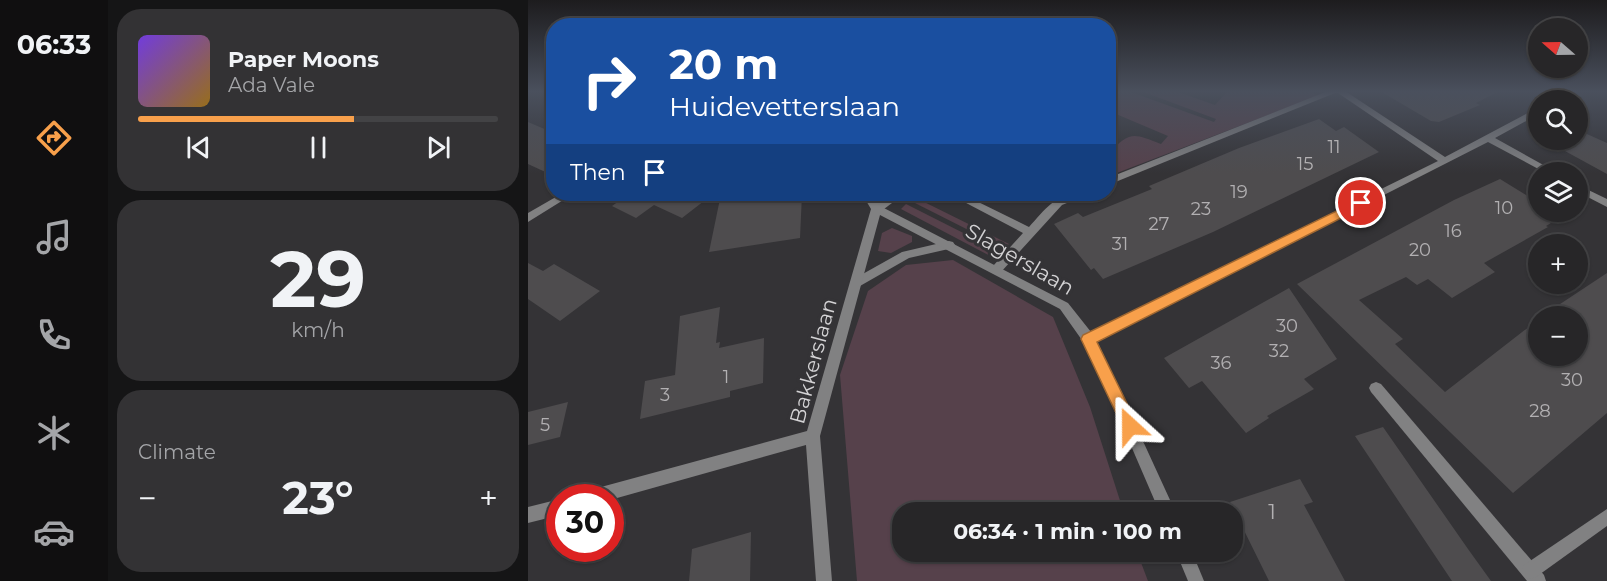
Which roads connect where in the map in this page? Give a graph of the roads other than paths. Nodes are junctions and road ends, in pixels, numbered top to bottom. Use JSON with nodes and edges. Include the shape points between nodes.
{"nodes":[{"id":1,"x":1269,"y":118,"type":"edge"},
{"id":2,"x":1379,"y":118,"type":"edge"},
{"id":3,"x":1524,"y":118,"type":"edge"},
{"id":4,"x":1488,"y":138,"type":"junction"},
{"id":5,"x":1445,"y":162,"type":"junction"},
{"id":6,"x":1532,"y":162,"type":"edge"},
{"id":7,"x":1116,"y":179,"type":"edge"},
{"id":8,"x":1588,"y":194,"type":"edge"},
{"id":9,"x":556,"y":201,"type":"edge"},
{"id":10,"x":871,"y":201,"type":"edge"},
{"id":11,"x":888,"y":201,"type":"edge"},
{"id":12,"x":968,"y":201,"type":"edge"},
{"id":13,"x":1061,"y":201,"type":"edge"},
{"id":14,"x":1607,"y":204,"type":"edge"},
{"id":15,"x":876,"y":209,"type":"junction"},
{"id":16,"x":528,"y":218,"type":"edge"},
{"id":17,"x":1030,"y":232,"type":"junction"},
{"id":18,"x":949,"y":245,"type":"junction"},
{"id":19,"x":997,"y":269,"type":"junction"},
{"id":20,"x":856,"y":283,"type":"junction"},
{"id":21,"x":1089,"y":339,"type":"junction"},
{"id":22,"x":1376,"y":388,"type":"dead end"},
{"id":23,"x":813,"y":436,"type":"junction"},
{"id":24,"x":624,"y":489,"type":"edge"},
{"id":25,"x":1163,"y":502,"type":"edge"},
{"id":26,"x":546,"y":510,"type":"edge"},
{"id":27,"x":528,"y":515,"type":"edge"},
{"id":28,"x":1607,"y":517,"type":"edge"},
{"id":29,"x":1188,"y":562,"type":"edge"},
{"id":30,"x":1534,"y":576,"type":"edge"},
{"id":31,"x":824,"y":581,"type":"edge"},
{"id":32,"x":1196,"y":581,"type":"edge"}],
"edges":[{"from":1,"to":7,"type":"street"},
{"from":2,"to":5,"type":"street"},
{"from":3,"to":4,"type":"street"},
{"from":4,"to":5,"type":"street"},
{"from":4,"to":6,"type":"street"},
{"from":5,"to":21,"type":"street"},
{"from":8,"to":14,"type":"street"},
{"from":9,"to":16,"type":"street"},
{"from":10,"to":15,"type":"street"},
{"from":11,"to":15,"type":"street"},
{"from":12,"to":17,"type":"street"},
{"from":13,"to":17,"type":"street"},
{"from":15,"to":18,"type":"street","name":"Slagerslaan"},
{"from":15,"to":20,"type":"street","name":"Bakkerslaan"},
{"from":17,"to":19,"type":"street"},
{"from":18,"to":19,"type":"street","name":"Slagerslaan"},
{"from":18,"to":20,"type":"street","via":[[906,255]]},
{"from":19,"to":21,"type":"street","name":"Slagerslaan","via":[[1064,306]]},
{"from":20,"to":23,"type":"street","name":"Bakkerslaan"},
{"from":21,"to":25,"type":"street","name":"Slagerslaan"},
{"from":22,"to":30,"type":"street"},
{"from":23,"to":24,"type":"street"},
{"from":23,"to":31,"type":"street","name":"Bakkerslaan"},
{"from":26,"to":27,"type":"street"},
{"from":28,"to":30,"type":"street"},
{"from":29,"to":32,"type":"street"}]}
